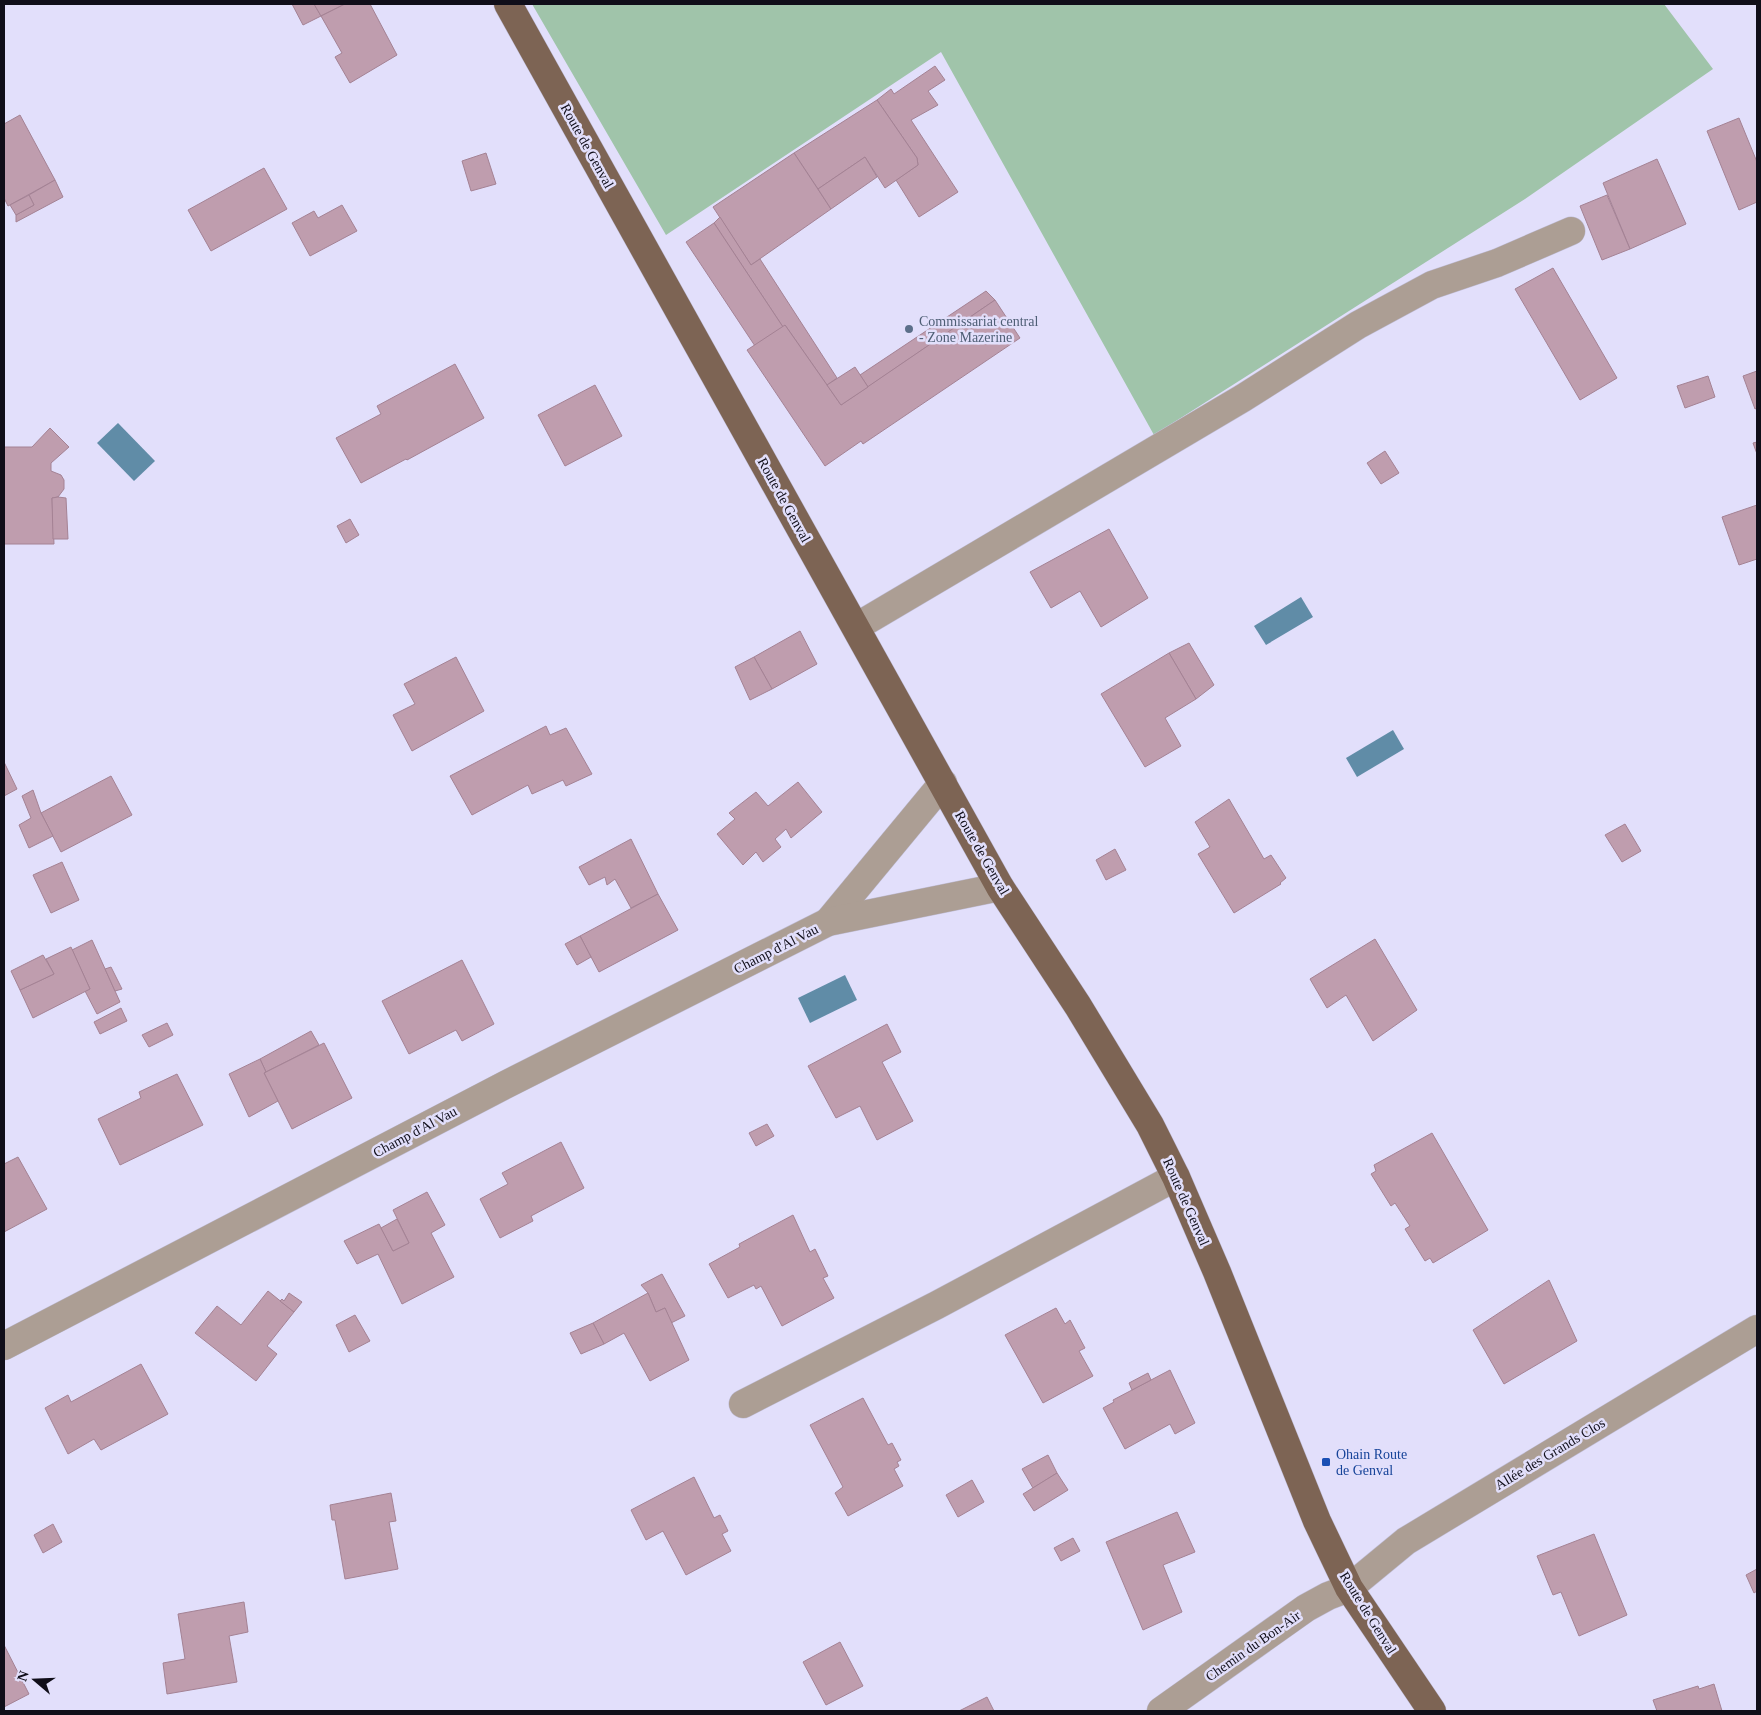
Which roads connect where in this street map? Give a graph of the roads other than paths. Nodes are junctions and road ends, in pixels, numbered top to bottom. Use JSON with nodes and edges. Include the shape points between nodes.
{"nodes":[{"id":1,"x":508,"y":4,"type":"edge"},
{"id":2,"x":1571,"y":231,"type":"dead end"},
{"id":3,"x":856,"y":627,"type":"junction"},
{"id":4,"x":943,"y":783,"type":"junction"},
{"id":5,"x":1000,"y":887,"type":"junction"},
{"id":6,"x":828,"y":922,"type":"junction"},
{"id":7,"x":1176,"y":1177,"type":"junction"},
{"id":8,"x":1757,"y":1329,"type":"edge"},
{"id":9,"x":4,"y":1346,"type":"edge"},
{"id":10,"x":743,"y":1404,"type":"dead end"},
{"id":11,"x":1349,"y":1588,"type":"junction"},
{"id":12,"x":1161,"y":1711,"type":"edge"},
{"id":13,"x":1432,"y":1711,"type":"edge"}],
"edges":[{"from":1,"to":3,"type":"main road","name":"Route de Genval"},
{"from":2,"to":3,"type":"street","via":[[1496,264],[1432,285],[1358,325],[1243,398]]},
{"from":3,"to":4,"type":"main road","name":"Route de Genval"},
{"from":4,"to":5,"type":"main road","name":"Route de Genval"},
{"from":4,"to":6,"type":"street","name":"Champ d'Al Vau"},
{"from":5,"to":6,"type":"street","name":"Champ d'Al Vau"},
{"from":5,"to":7,"type":"main road","name":"Route de Genval","via":[[1078,1006],[1150,1125]]},
{"from":6,"to":9,"type":"street","name":"Champ d'Al Vau","via":[[507,1084]]},
{"from":7,"to":10,"type":"street"},
{"from":7,"to":11,"type":"main road","name":"Route de Genval","via":[[1317,1522]]},
{"from":8,"to":11,"type":"street","name":"Allée des Grands Clos","via":[[1406,1541]]},
{"from":11,"to":12,"type":"street","name":"Chemin du Bon-Air","via":[[1306,1608]]},
{"from":11,"to":13,"type":"main road","name":"Route de Genval"}]}
